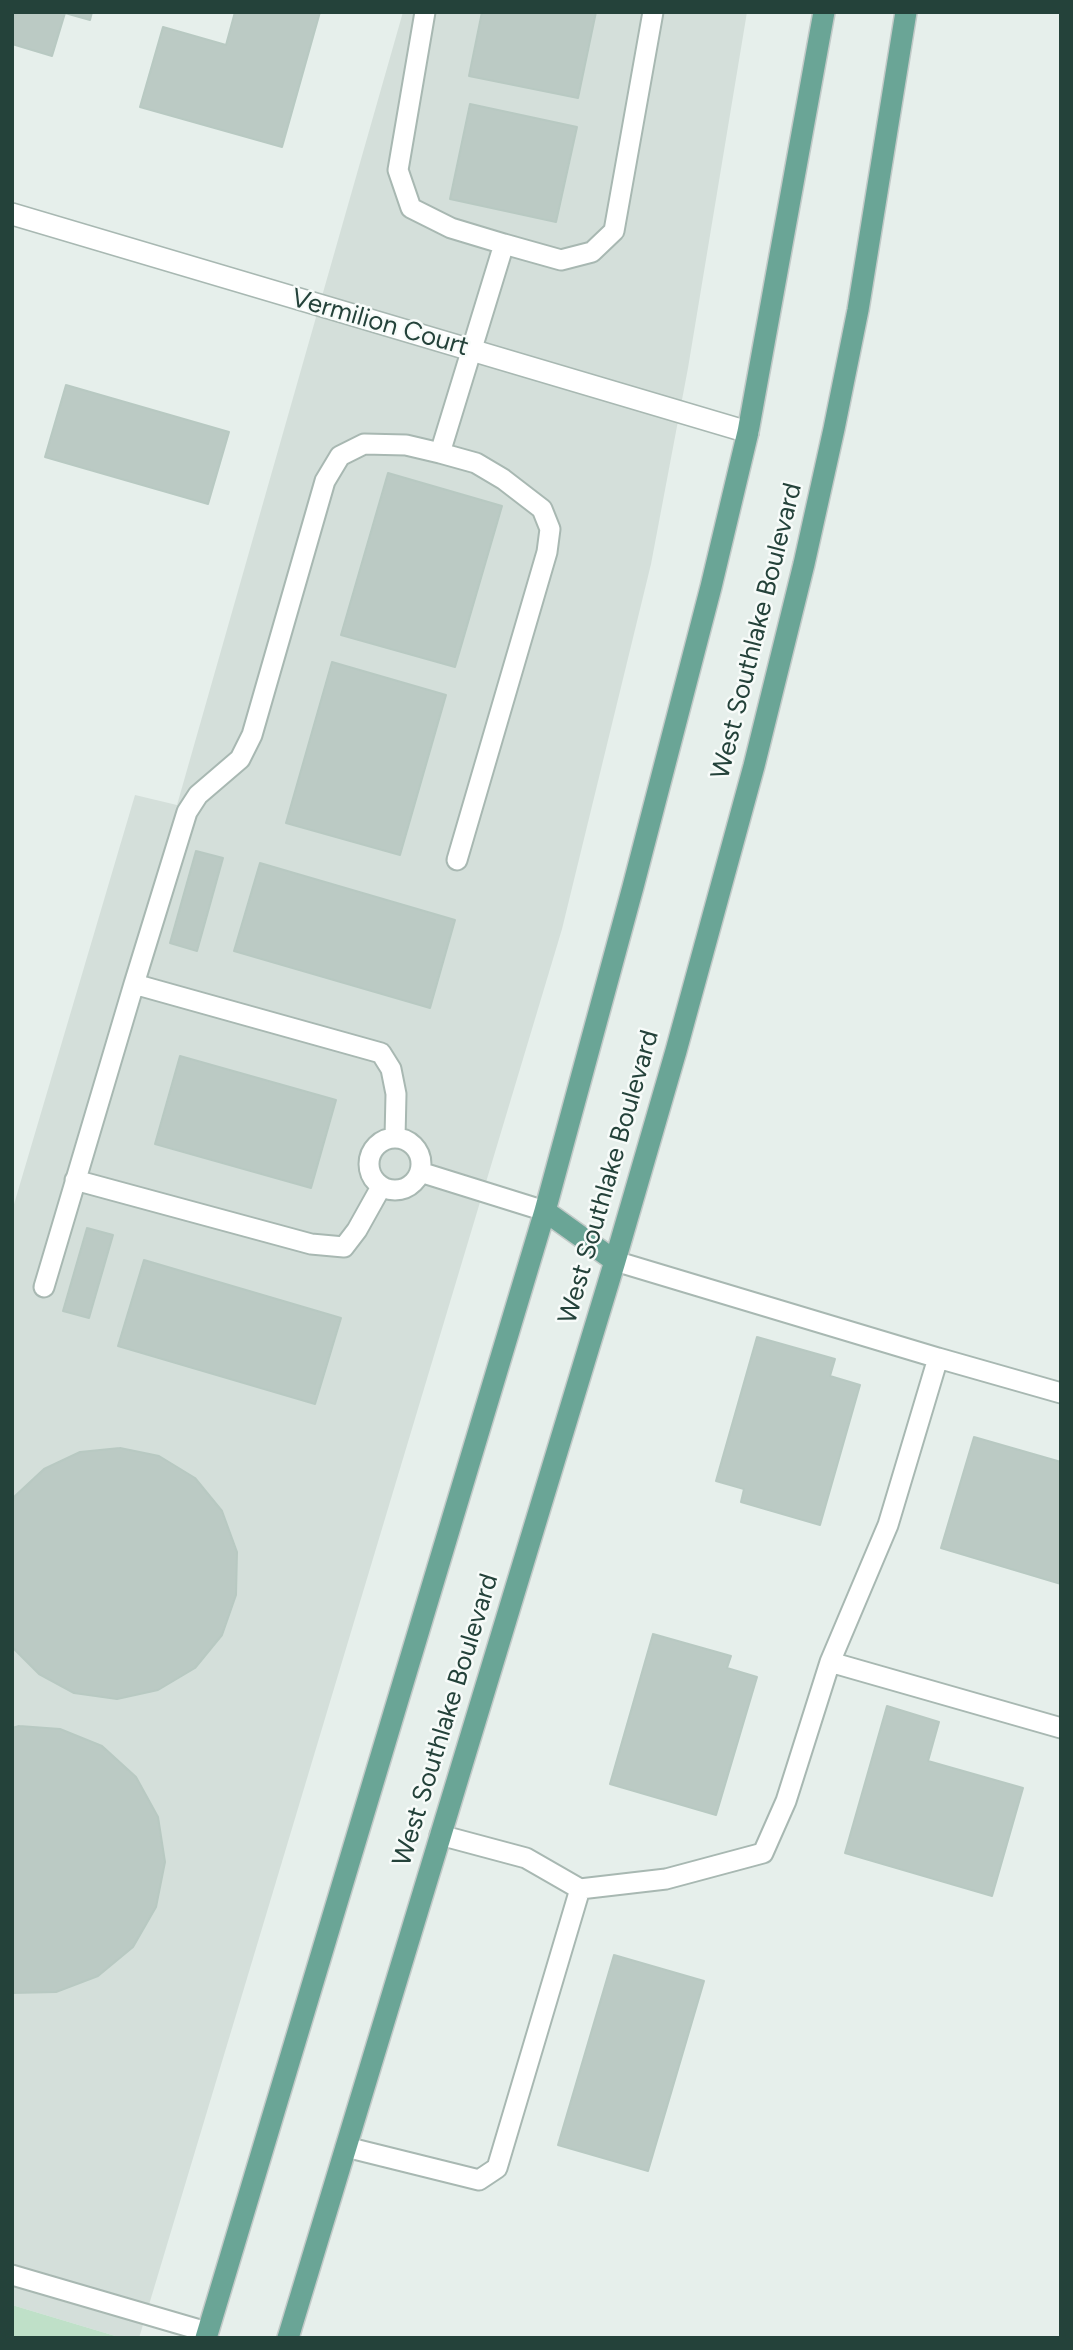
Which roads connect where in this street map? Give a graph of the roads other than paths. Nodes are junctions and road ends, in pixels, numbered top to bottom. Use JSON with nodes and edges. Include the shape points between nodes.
{"nodes":[{"id":1,"x":425,"y":12,"type":"edge"},
{"id":2,"x":653,"y":12,"type":"edge"},
{"id":3,"x":824,"y":12,"type":"edge"},
{"id":4,"x":906,"y":12,"type":"edge"},
{"id":5,"x":12,"y":215,"type":"edge"},
{"id":6,"x":504,"y":244,"type":"junction"},
{"id":7,"x":472,"y":350,"type":"junction"},
{"id":8,"x":748,"y":432,"type":"junction"},
{"id":9,"x":440,"y":453,"type":"junction"},
{"id":10,"x":457,"y":860,"type":"dead end"},
{"id":11,"x":134,"y":984,"type":"junction"},
{"id":12,"x":396,"y":1138,"type":"junction"},
{"id":13,"x":420,"y":1172,"type":"junction"},
{"id":14,"x":75,"y":1180,"type":"junction"},
{"id":15,"x":381,"y":1187,"type":"junction"},
{"id":16,"x":545,"y":1211,"type":"junction"},
{"id":17,"x":615,"y":1261,"type":"junction"},
{"id":18,"x":44,"y":1287,"type":"dead end"},
{"id":19,"x":938,"y":1358,"type":"junction"},
{"id":20,"x":1061,"y":1393,"type":"edge"},
{"id":21,"x":830,"y":1662,"type":"junction"},
{"id":22,"x":1061,"y":1728,"type":"edge"},
{"id":23,"x":440,"y":1835,"type":"junction"},
{"id":24,"x":580,"y":1889,"type":"junction"},
{"id":25,"x":346,"y":2147,"type":"junction"},
{"id":26,"x":12,"y":2275,"type":"edge"},
{"id":27,"x":207,"y":2335,"type":"edge"},
{"id":28,"x":288,"y":2338,"type":"edge"}],
"edges":[{"from":1,"to":6,"type":"lane","via":[[398,170],[411,208],[451,228]]},
{"from":2,"to":6,"type":"lane","via":[[614,231],[592,252],[561,260]]},
{"from":3,"to":8,"type":"main road","name":"West Southlake Boulevard"},
{"from":4,"to":17,"type":"main road","name":"West Southlake Boulevard","via":[[858,310],[804,564],[750,779]]},
{"from":5,"to":7,"type":"street","name":"Vermilion Court"},
{"from":6,"to":7,"type":"lane"},
{"from":7,"to":8,"type":"street","name":"Vermilion Court"},
{"from":7,"to":9,"type":"lane"},
{"from":8,"to":16,"type":"main road","name":"West Southlake Boulevard","via":[[634,887]]},
{"from":9,"to":10,"type":"lane","via":[[476,463],[503,479],[542,509],[550,529]]},
{"from":9,"to":11,"type":"lane","via":[[406,445],[364,444],[340,456],[325,481],[252,735],[240,759],[198,795],[187,812]]},
{"from":11,"to":12,"type":"lane","via":[[381,1053],[391,1069],[396,1094]]},
{"from":11,"to":14,"type":"lane"},
{"from":12,"to":13,"type":"lane","via":[[410,1143],[420,1155]]},
{"from":12,"to":15,"type":"lane","via":[[382,1141],[372,1150],[372,1177]]},
{"from":13,"to":15,"type":"lane","via":[[411,1185],[397,1190]]},
{"from":13,"to":16,"type":"lane"},
{"from":14,"to":15,"type":"lane","via":[[311,1244],[344,1247]]},
{"from":14,"to":18,"type":"lane"},
{"from":16,"to":17,"type":"main road"},
{"from":16,"to":27,"type":"main road","name":"West Southlake Boulevard"},
{"from":17,"to":19,"type":"lane"},
{"from":17,"to":23,"type":"main road","name":"West Southlake Boulevard"},
{"from":19,"to":20,"type":"lane"},
{"from":19,"to":21,"type":"lane","via":[[888,1525]]},
{"from":21,"to":22,"type":"lane"},
{"from":21,"to":24,"type":"lane","via":[[786,1801],[763,1853],[666,1879]]},
{"from":23,"to":24,"type":"lane","via":[[527,1858]]},
{"from":23,"to":25,"type":"main road","name":"West Southlake Boulevard"},
{"from":24,"to":25,"type":"lane","via":[[497,2168],[479,2180]]},
{"from":25,"to":28,"type":"main road","name":"West Southlake Boulevard"},
{"from":26,"to":27,"type":"lane"}]}
